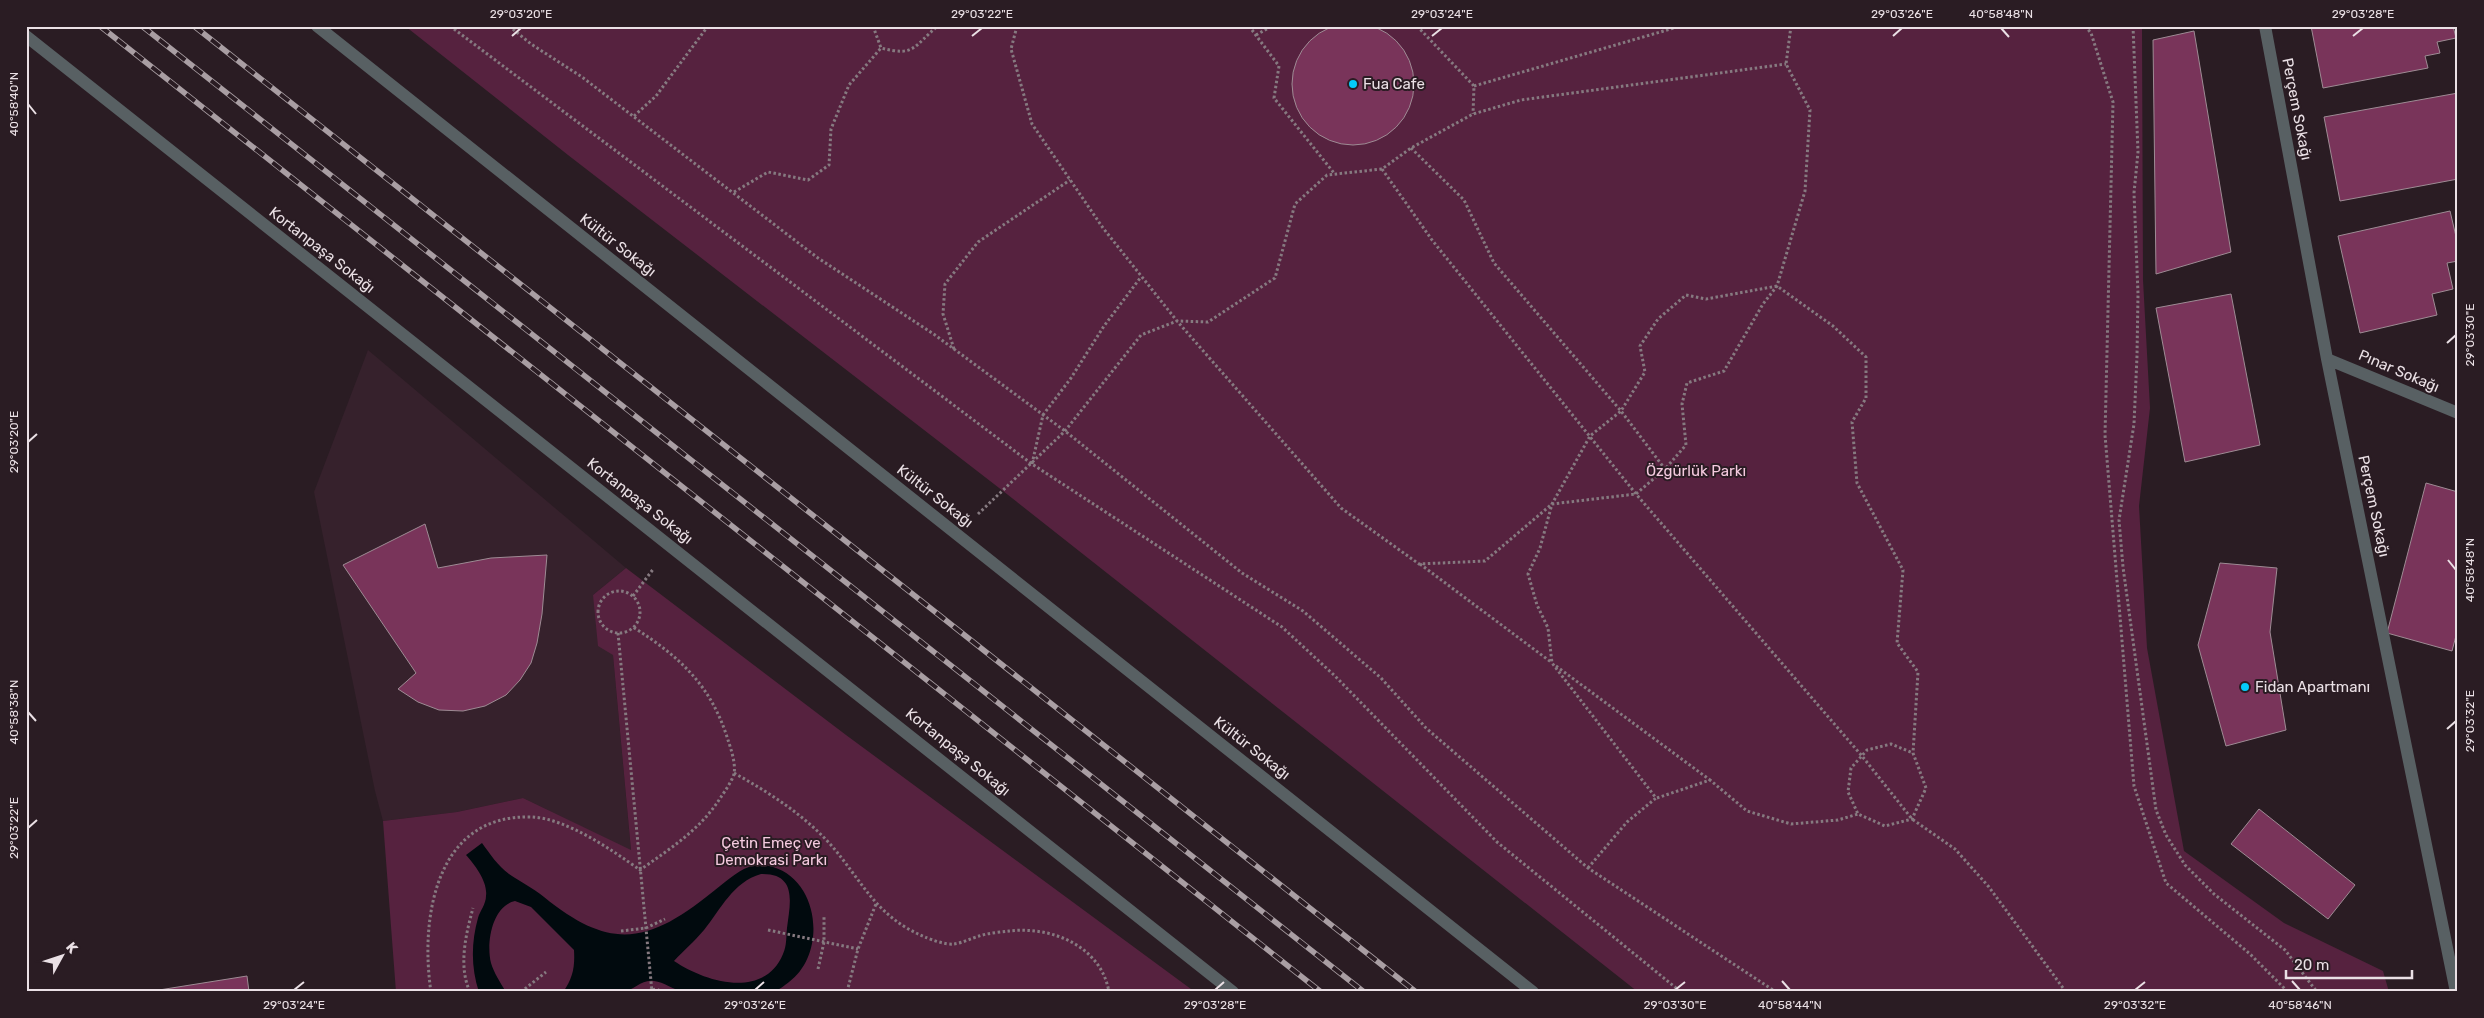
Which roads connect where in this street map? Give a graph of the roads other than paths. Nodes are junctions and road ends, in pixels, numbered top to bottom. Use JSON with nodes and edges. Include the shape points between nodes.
{"nodes":[{"id":1,"x":317,"y":26,"type":"edge"},
{"id":2,"x":2265,"y":26,"type":"edge"},
{"id":3,"x":26,"y":36,"type":"edge"},
{"id":4,"x":2327,"y":358,"type":"junction"},
{"id":5,"x":2458,"y":413,"type":"edge"},
{"id":6,"x":1233,"y":992,"type":"edge"},
{"id":7,"x":1533,"y":992,"type":"edge"},
{"id":8,"x":2456,"y":992,"type":"edge"}],
"edges":[{"from":1,"to":7,"type":"street","name":"Kültür Sokağı"},
{"from":2,"to":4,"type":"street","name":"Perçem Sokağı"},
{"from":3,"to":6,"type":"street","name":"Kortanpaşa Sokağı"},
{"from":4,"to":5,"type":"street","name":"Pınar Sokağı"},
{"from":4,"to":8,"type":"street","name":"Perçem Sokağı"}]}
